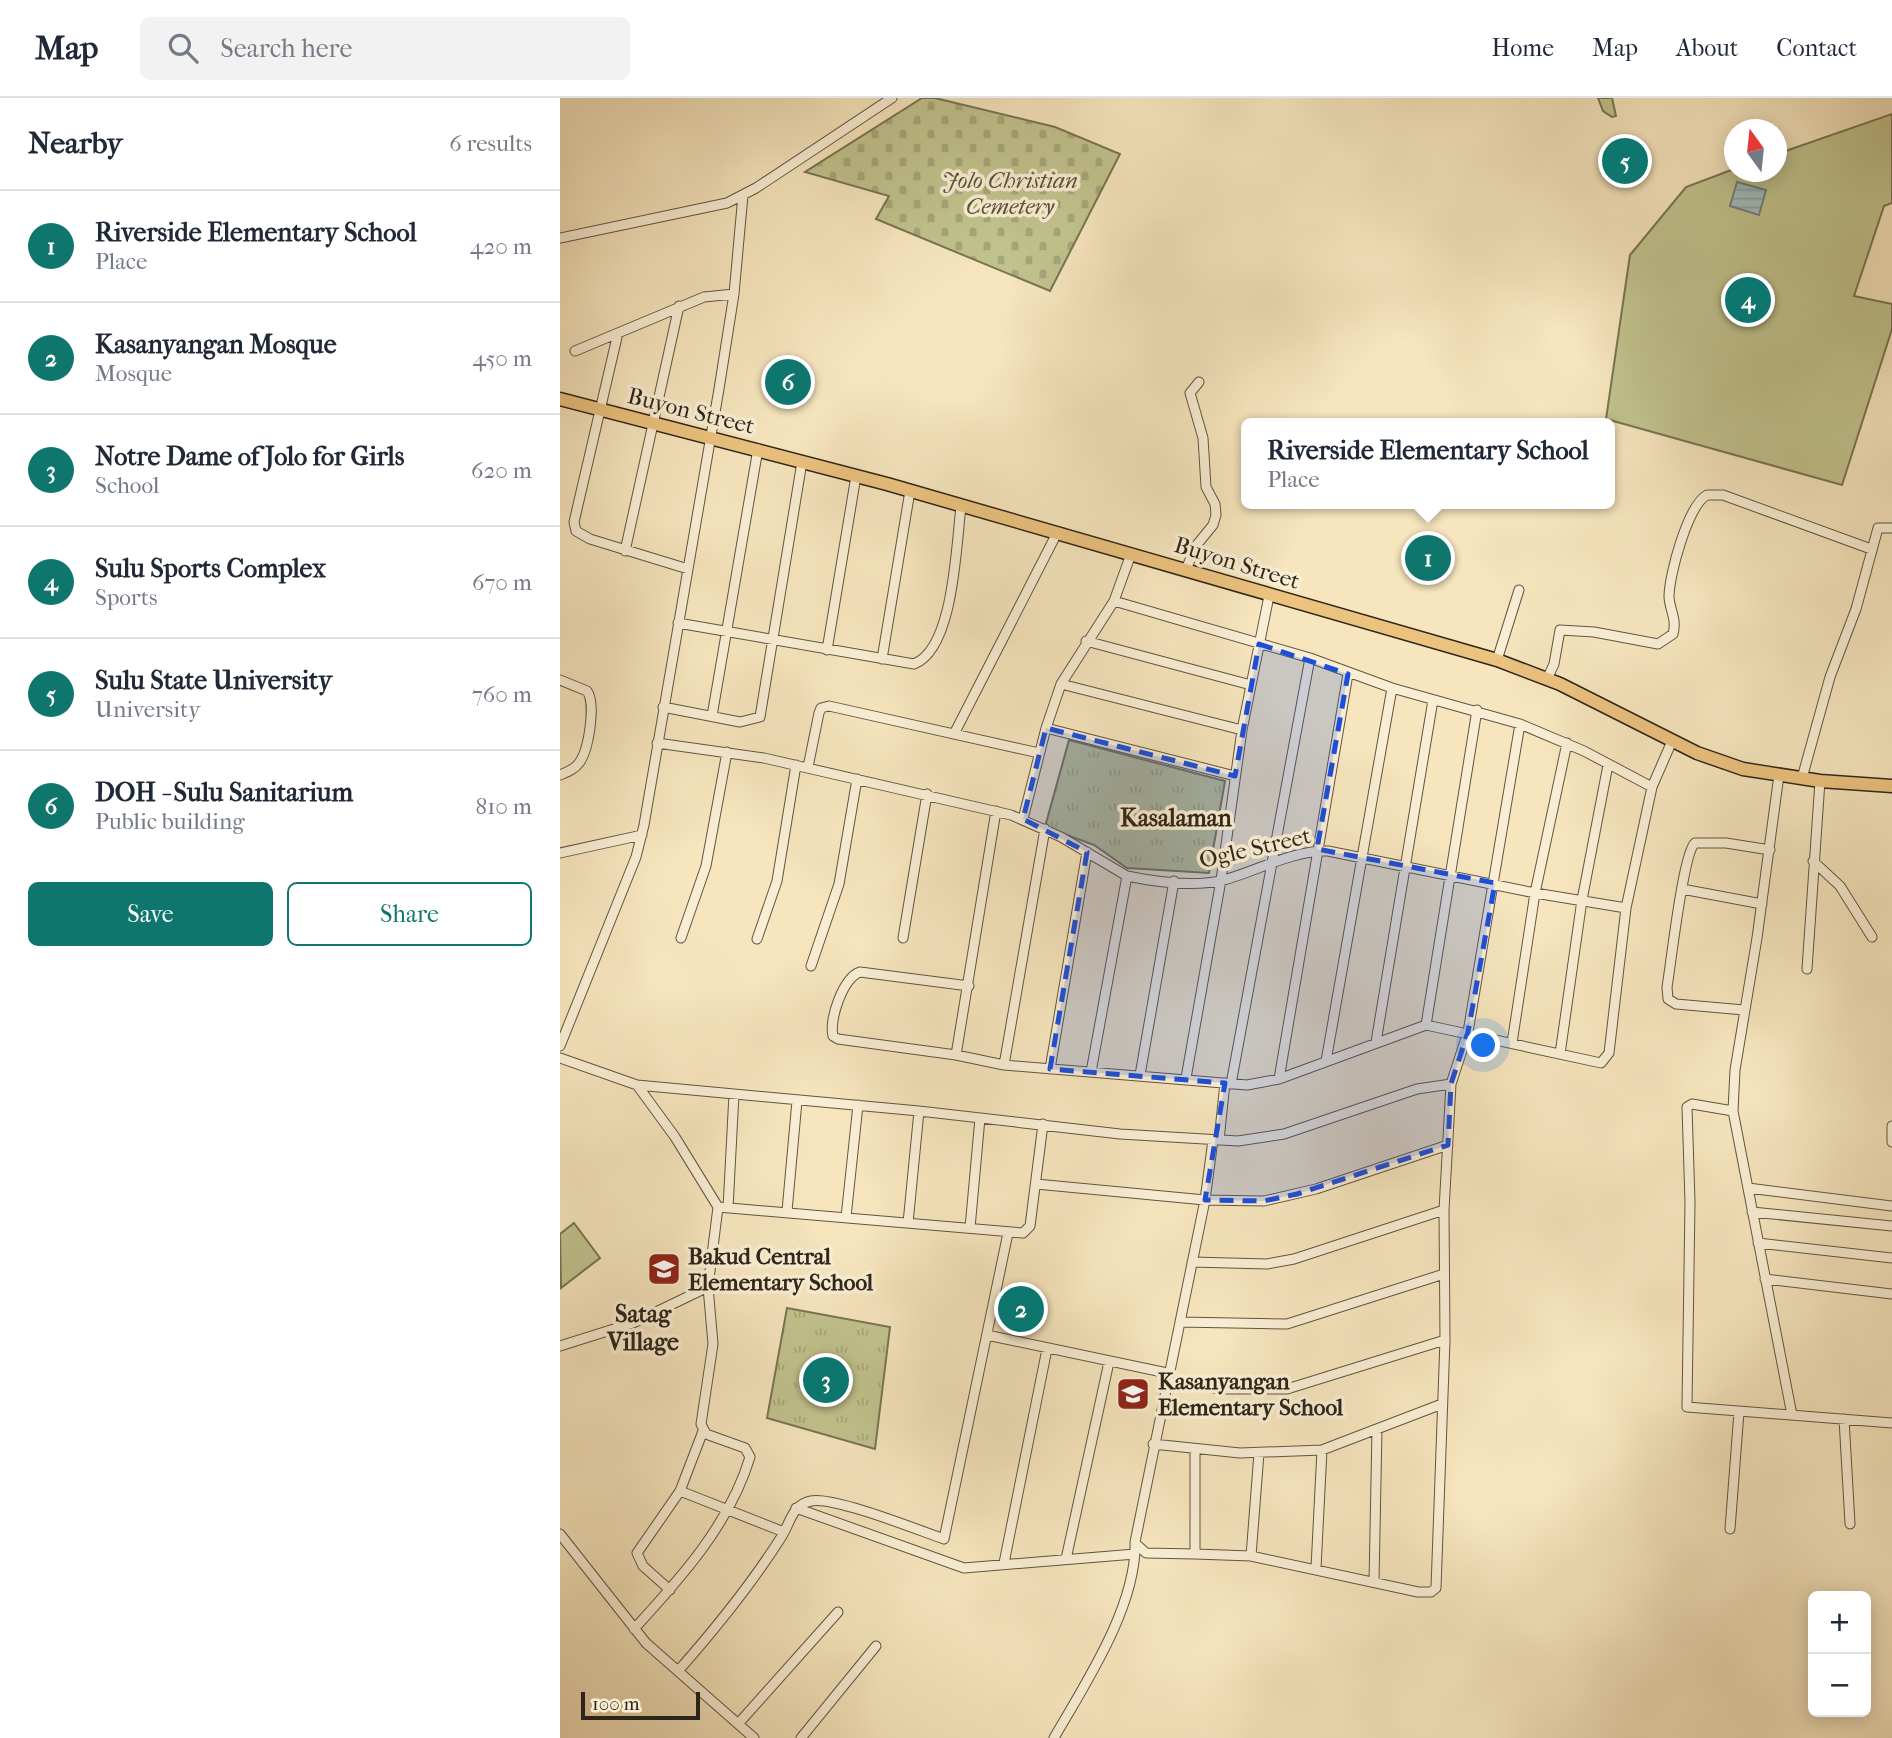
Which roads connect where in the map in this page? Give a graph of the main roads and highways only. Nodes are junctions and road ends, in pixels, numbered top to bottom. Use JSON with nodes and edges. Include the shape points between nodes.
{"nodes":[{"id":1,"x":560,"y":399,"type":"edge"},
{"id":2,"x":1892,"y":786,"type":"edge"}],
"edges":[{"from":1,"to":2,"type":"main road","name":"Buyon Street","via":[[910,491],[1497,660],[1743,769]]}]}
